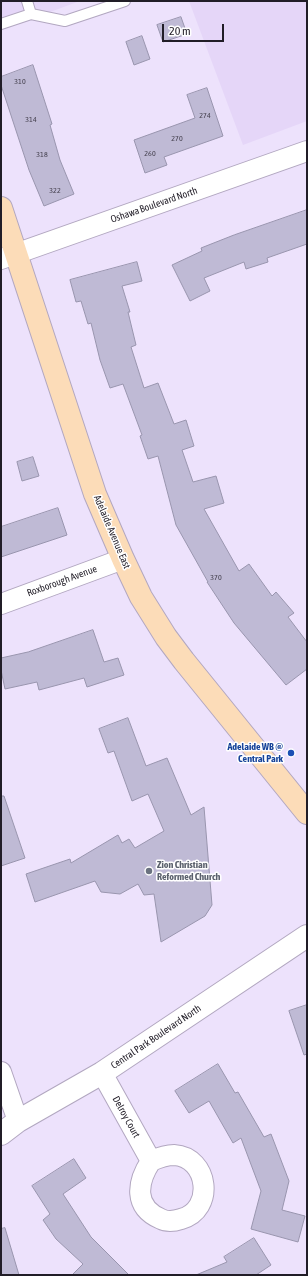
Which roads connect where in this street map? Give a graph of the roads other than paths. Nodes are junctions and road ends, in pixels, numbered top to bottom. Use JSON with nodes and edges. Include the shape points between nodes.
{"nodes":[{"id":1,"x":27,"y":1,"type":"edge"},
{"id":2,"x":124,"y":1,"type":"edge"},
{"id":3,"x":31,"y":14,"type":"junction"},
{"id":4,"x":1,"y":24,"type":"edge"},
{"id":5,"x":307,"y":151,"type":"edge"},
{"id":6,"x":1,"y":208,"type":"edge"},
{"id":7,"x":9,"y":256,"type":"edge"},
{"id":8,"x":123,"y":559,"type":"junction"},
{"id":9,"x":1,"y":604,"type":"edge"},
{"id":10,"x":307,"y":813,"type":"edge"},
{"id":11,"x":307,"y":936,"type":"edge"},
{"id":12,"x":1,"y":1072,"type":"edge"},
{"id":13,"x":102,"y":1073,"type":"junction"},
{"id":14,"x":9,"y":1127,"type":"edge"},
{"id":15,"x":151,"y":1161,"type":"dead end"}],
"edges":[{"from":1,"to":3,"type":"lane"},
{"from":2,"to":3,"type":"lane","via":[[65,21]]},
{"from":3,"to":4,"type":"lane"},
{"from":5,"to":7,"type":"street","name":"Oshawa Boulevard North"},
{"from":6,"to":7,"type":"main road","name":"Adelaide Avenue East"},
{"from":7,"to":8,"type":"main road","name":"Adelaide Avenue East","via":[[96,494]]},
{"from":8,"to":9,"type":"street","name":"Roxborough Avenue"},
{"from":8,"to":10,"type":"main road","name":"Adelaide Avenue East","via":[[141,597],[166,637]]},
{"from":11,"to":13,"type":"street","name":"Central Park Boulevard North"},
{"from":12,"to":14,"type":"street"},
{"from":13,"to":14,"type":"street","name":"Central Park Boulevard North"},
{"from":13,"to":15,"type":"street","name":"Delroy Court"}]}
